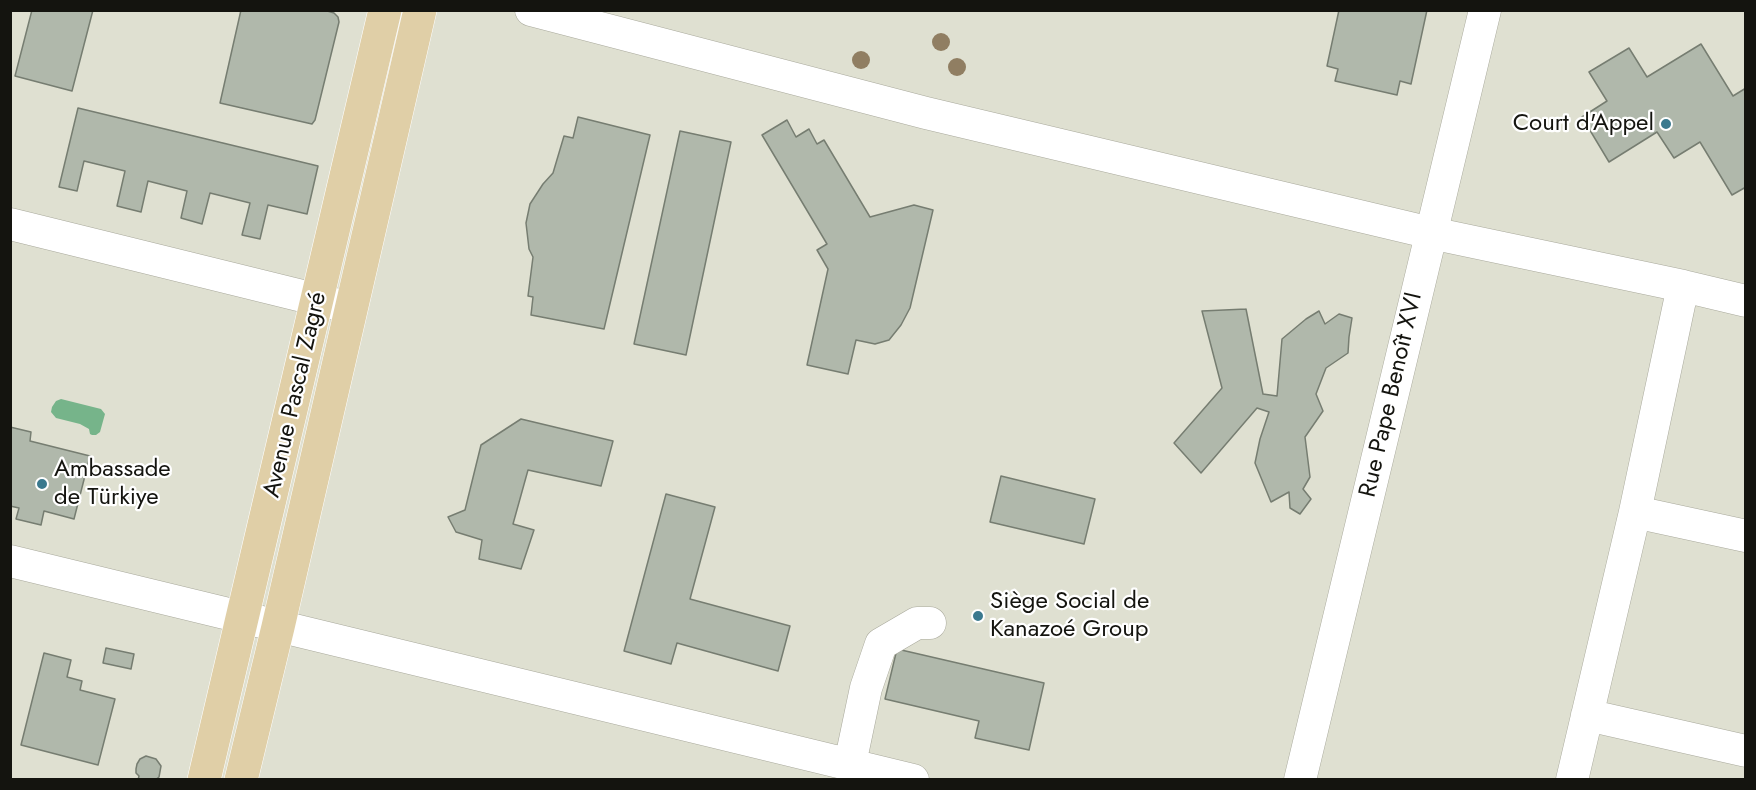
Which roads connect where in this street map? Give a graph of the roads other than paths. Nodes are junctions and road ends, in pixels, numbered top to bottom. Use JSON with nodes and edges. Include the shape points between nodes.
{"nodes":[{"id":1,"x":386,"y":10,"type":"edge"},
{"id":2,"x":420,"y":10,"type":"edge"},
{"id":3,"x":531,"y":10,"type":"edge"},
{"id":4,"x":1485,"y":10,"type":"edge"},
{"id":5,"x":10,"y":224,"type":"edge"},
{"id":6,"x":1431,"y":232,"type":"junction"},
{"id":7,"x":1683,"y":286,"type":"junction"},
{"id":8,"x":318,"y":300,"type":"junction"},
{"id":9,"x":1746,"y":301,"type":"edge"},
{"id":10,"x":351,"y":308,"type":"junction"},
{"id":11,"x":1635,"y":512,"type":"junction"},
{"id":12,"x":1746,"y":537,"type":"edge"},
{"id":13,"x":10,"y":561,"type":"edge"},
{"id":14,"x":244,"y":618,"type":"junction"},
{"id":15,"x":930,"y":623,"type":"dead end"},
{"id":16,"x":278,"y":627,"type":"junction"},
{"id":17,"x":1587,"y":715,"type":"junction"},
{"id":18,"x":1746,"y":751,"type":"edge"},
{"id":19,"x":850,"y":764,"type":"junction"},
{"id":20,"x":204,"y":780,"type":"edge"},
{"id":21,"x":241,"y":780,"type":"edge"},
{"id":22,"x":913,"y":780,"type":"edge"},
{"id":23,"x":1300,"y":780,"type":"edge"},
{"id":24,"x":1572,"y":780,"type":"edge"}],
"edges":[{"from":1,"to":8,"type":"main road","name":"Avenue Pascal Zagré"},
{"from":2,"to":10,"type":"main road","name":"Avenue Pascal Zagré"},
{"from":3,"to":6,"type":"street","via":[[926,113]]},
{"from":4,"to":6,"type":"street","name":"Rue Pape Benoît XVI"},
{"from":5,"to":8,"type":"street"},
{"from":6,"to":7,"type":"street"},
{"from":6,"to":23,"type":"street","name":"Rue Pape Benoît XVI"},
{"from":7,"to":9,"type":"street"},
{"from":7,"to":11,"type":"street"},
{"from":8,"to":10,"type":"street"},
{"from":8,"to":14,"type":"main road","name":"Avenue Pascal Zagré"},
{"from":10,"to":16,"type":"main road","name":"Avenue Pascal Zagré"},
{"from":11,"to":12,"type":"street"},
{"from":11,"to":17,"type":"street"},
{"from":13,"to":14,"type":"street"},
{"from":14,"to":16,"type":"street"},
{"from":14,"to":20,"type":"main road","name":"Avenue Pascal Zagré"},
{"from":15,"to":19,"type":"street","via":[[917,623],[881,644],[866,688]]},
{"from":16,"to":19,"type":"street"},
{"from":16,"to":21,"type":"main road","name":"Avenue Pascal Zagré"},
{"from":17,"to":18,"type":"street"},
{"from":17,"to":24,"type":"street"},
{"from":19,"to":22,"type":"street"}]}
